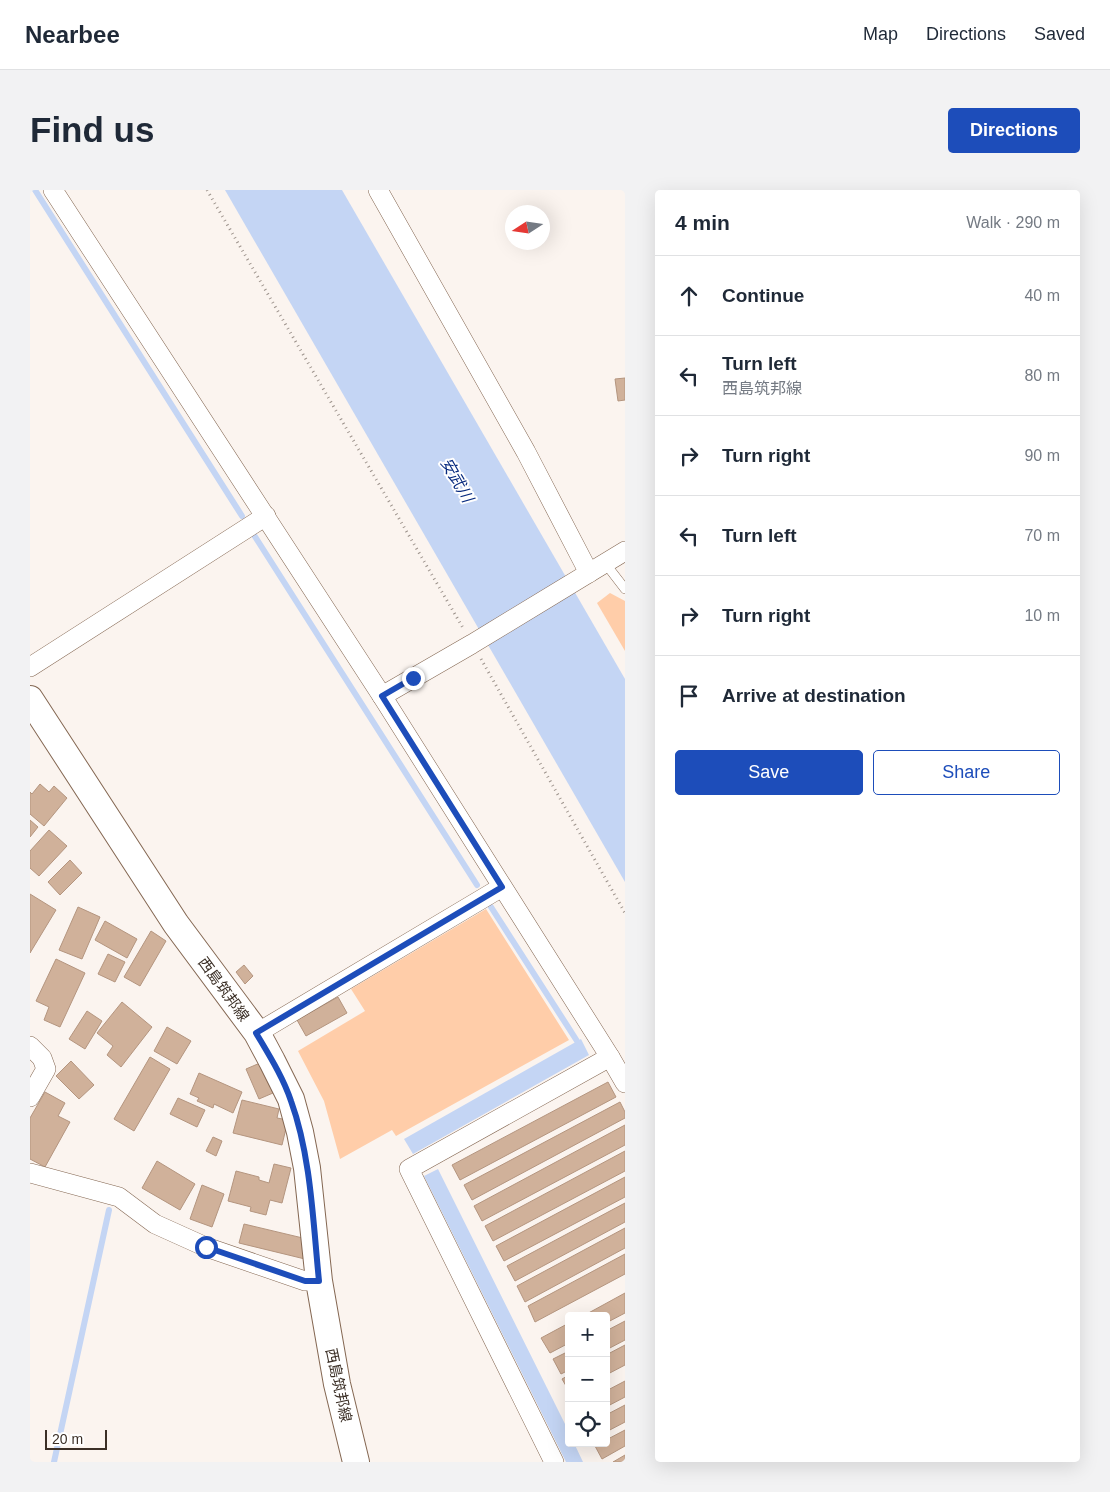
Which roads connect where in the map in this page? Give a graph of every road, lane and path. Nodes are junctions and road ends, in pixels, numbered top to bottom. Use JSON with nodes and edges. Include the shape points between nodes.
{"nodes":[{"id":1,"x":53,"y":190,"type":"edge"},
{"id":2,"x":207,"y":190,"type":"edge"},
{"id":3,"x":378,"y":190,"type":"edge"},
{"id":4,"x":266,"y":516,"type":"junction"},
{"id":5,"x":625,"y":551,"type":"edge"},
{"id":6,"x":605,"y":563,"type":"junction"},
{"id":7,"x":584,"y":577,"type":"junction"},
{"id":8,"x":625,"y":589,"type":"edge"},
{"id":9,"x":472,"y":644,"type":"junction"},
{"id":10,"x":30,"y":667,"type":"edge"},
{"id":11,"x":382,"y":696,"type":"junction"},
{"id":12,"x":30,"y":699,"type":"edge"},
{"id":13,"x":502,"y":887,"type":"junction"},
{"id":14,"x":625,"y":913,"type":"edge"},
{"id":15,"x":256,"y":1033,"type":"junction"},
{"id":16,"x":30,"y":1046,"type":"edge"},
{"id":17,"x":610,"y":1057,"type":"junction"},
{"id":18,"x":625,"y":1083,"type":"edge"},
{"id":19,"x":30,"y":1097,"type":"edge"},
{"id":20,"x":30,"y":1172,"type":"edge"},
{"id":21,"x":319,"y":1281,"type":"junction"},
{"id":22,"x":356,"y":1462,"type":"edge"},
{"id":23,"x":554,"y":1462,"type":"edge"}],
"edges":[{"from":1,"to":4,"type":"street"},
{"from":2,"to":9,"type":"path"},
{"from":3,"to":7,"type":"street","via":[[526,452]]},
{"from":4,"to":10,"type":"street"},
{"from":4,"to":11,"type":"street"},
{"from":5,"to":6,"type":"street"},
{"from":6,"to":7,"type":"street"},
{"from":6,"to":8,"type":"lane"},
{"from":7,"to":9,"type":"street"},
{"from":9,"to":11,"type":"street"},
{"from":9,"to":14,"type":"path"},
{"from":11,"to":13,"type":"street"},
{"from":12,"to":15,"type":"main road","name":"西島筑邦線","via":[[176,924]]},
{"from":13,"to":15,"type":"street"},
{"from":13,"to":17,"type":"street"},
{"from":15,"to":21,"type":"main road","name":"西島筑邦線","via":[[291,1099],[300,1132]]},
{"from":16,"to":19,"type":"street","via":[[42,1058],[46,1070]]},
{"from":17,"to":18,"type":"street"},
{"from":17,"to":23,"type":"street","via":[[409,1169]]},
{"from":20,"to":21,"type":"street","via":[[119,1197],[155,1224],[206,1247],[305,1281]]},
{"from":21,"to":22,"type":"main road","name":"西島筑邦線"}]}
